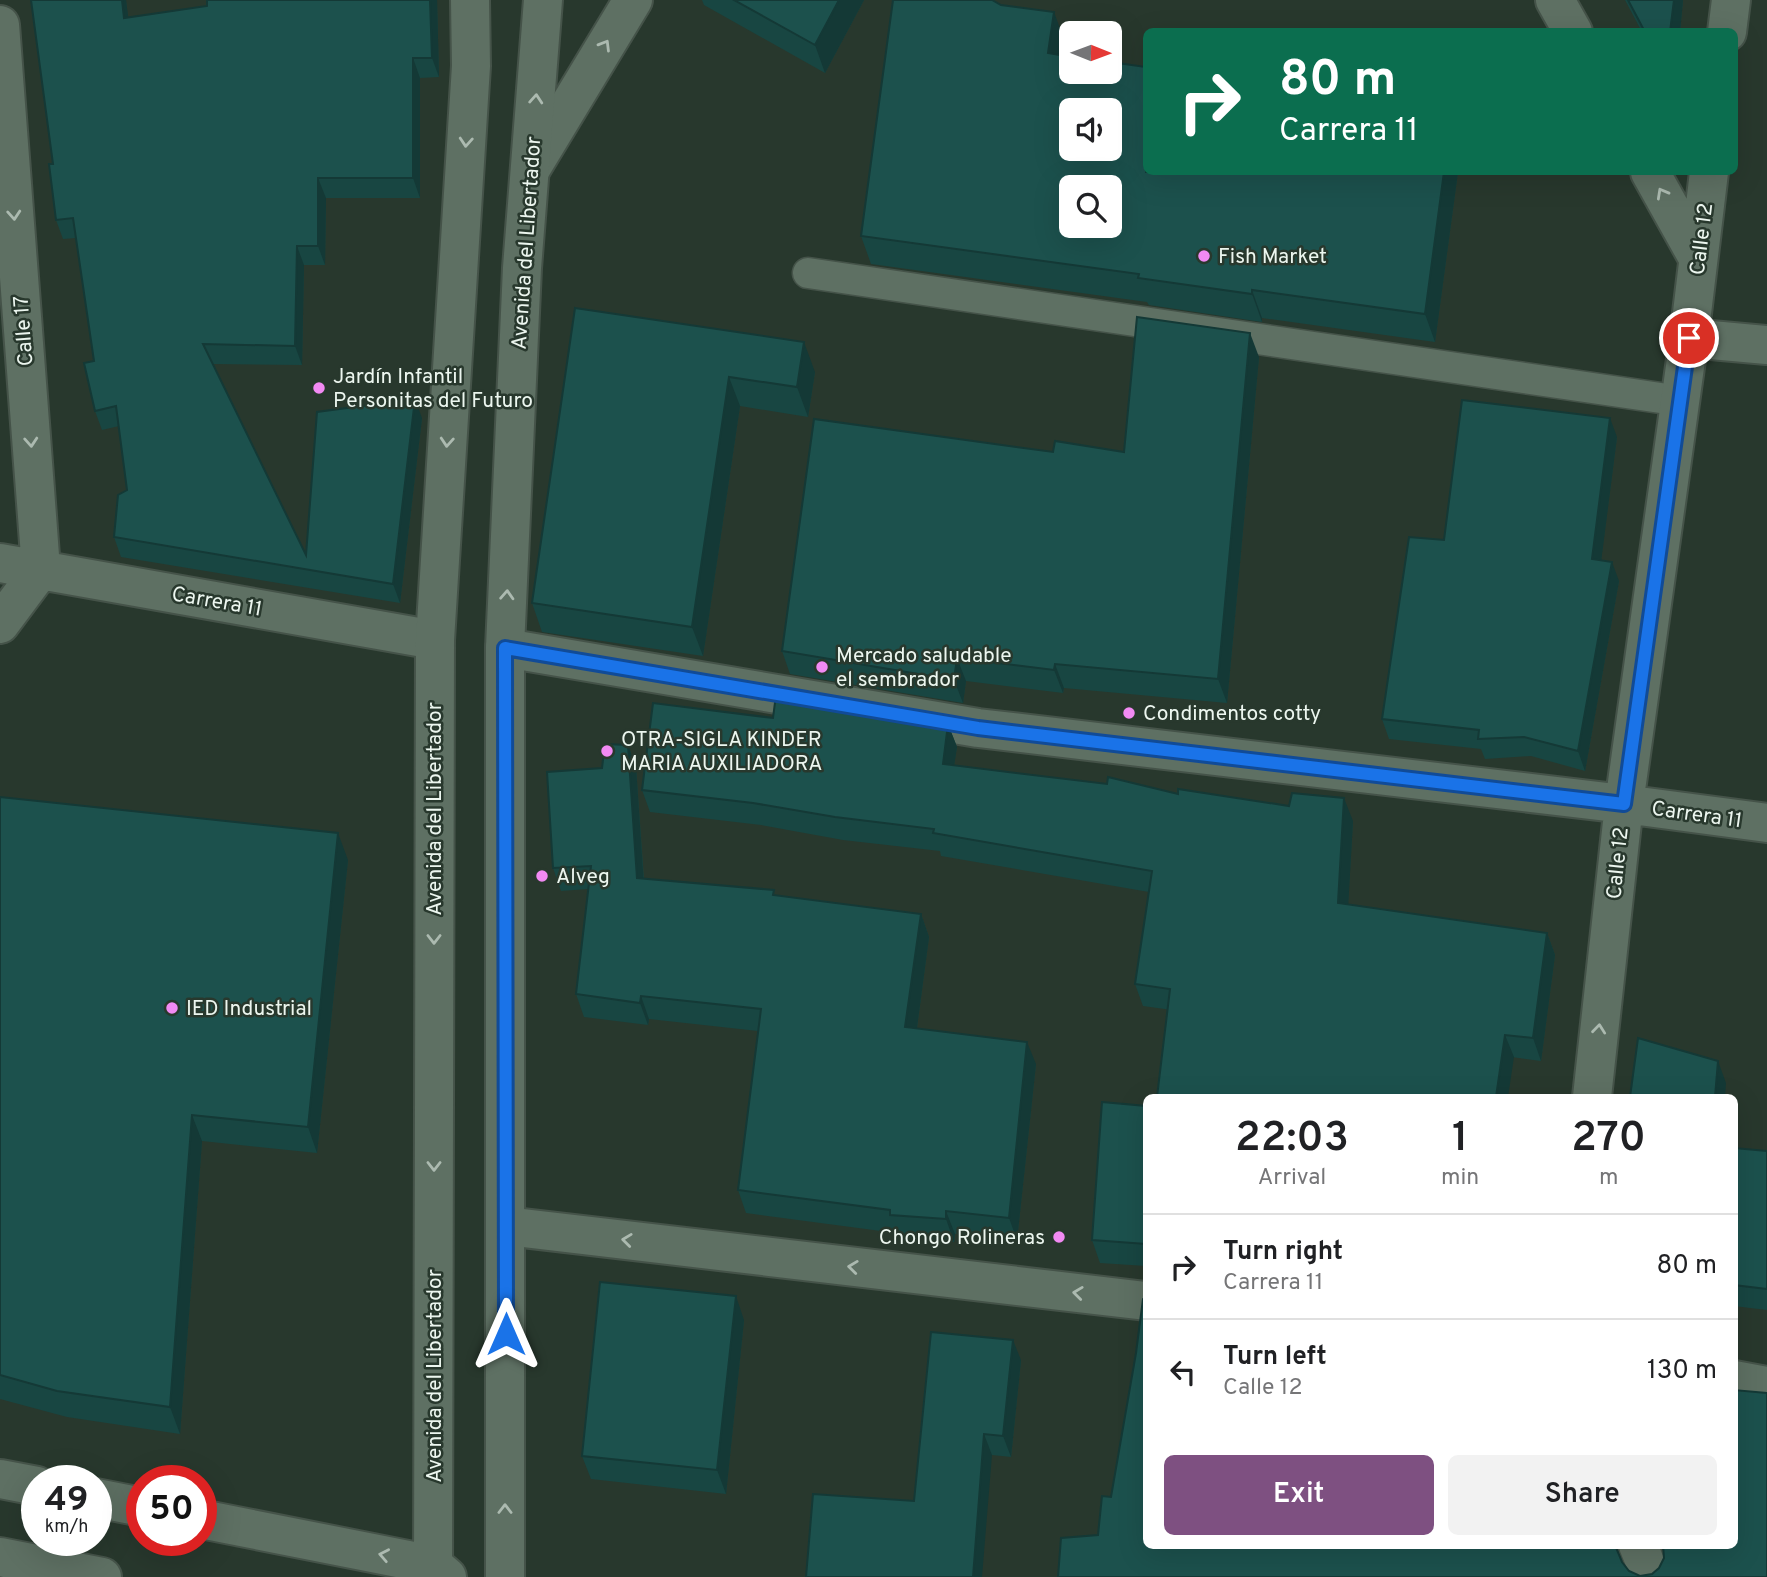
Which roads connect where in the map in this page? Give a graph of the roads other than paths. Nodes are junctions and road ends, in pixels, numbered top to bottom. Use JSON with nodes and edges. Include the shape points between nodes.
{"nodes":[{"id":1,"x":470,"y":0,"type":"edge"},
{"id":2,"x":543,"y":0,"type":"edge"},
{"id":3,"x":633,"y":0,"type":"edge"},
{"id":4,"x":1555,"y":0,"type":"edge"},
{"id":5,"x":1731,"y":0,"type":"edge"},
{"id":6,"x":0,"y":25,"type":"edge"},
{"id":7,"x":1571,"y":28,"type":"edge"},
{"id":8,"x":1728,"y":28,"type":"edge"},
{"id":9,"x":532,"y":166,"type":"junction"},
{"id":10,"x":1652,"y":175,"type":"edge"},
{"id":11,"x":1709,"y":175,"type":"edge"},
{"id":12,"x":1698,"y":258,"type":"junction"},
{"id":13,"x":808,"y":273,"type":"dead end"},
{"id":14,"x":1689,"y":338,"type":"junction"},
{"id":15,"x":1767,"y":345,"type":"edge"},
{"id":16,"x":1681,"y":401,"type":"junction"},
{"id":17,"x":0,"y":563,"type":"edge"},
{"id":18,"x":41,"y":569,"type":"junction"},
{"id":19,"x":0,"y":624,"type":"edge"},
{"id":20,"x":435,"y":640,"type":"junction"},
{"id":21,"x":505,"y":648,"type":"junction"},
{"id":22,"x":1624,"y":804,"type":"junction"},
{"id":23,"x":1767,"y":824,"type":"edge"},
{"id":24,"x":1592,"y":1094,"type":"edge"},
{"id":25,"x":506,"y":1226,"type":"junction"},
{"id":26,"x":1143,"y":1301,"type":"edge"},
{"id":27,"x":1738,"y":1381,"type":"edge"},
{"id":28,"x":1767,"y":1386,"type":"edge"},
{"id":29,"x":0,"y":1479,"type":"edge"},
{"id":30,"x":21,"y":1483,"type":"edge"},
{"id":31,"x":217,"y":1523,"type":"edge"},
{"id":32,"x":1640,"y":1549,"type":"edge"},
{"id":33,"x":0,"y":1557,"type":"edge"},
{"id":34,"x":438,"y":1573,"type":"edge"},
{"id":35,"x":102,"y":1577,"type":"edge"},
{"id":36,"x":505,"y":1577,"type":"edge"},
{"id":37,"x":1651,"y":1577,"type":"edge"}],
"edges":[{"from":1,"to":20,"type":"street","name":"Avenida del Libertador","one_way":true,"via":[[470,79]]},
{"from":9,"to":2,"type":"street","name":"Avenida del Libertador","one_way":true},
{"from":9,"to":3,"type":"street","one_way":true},
{"from":4,"to":7,"type":"street"},
{"from":5,"to":8,"type":"street"},
{"from":6,"to":18,"type":"street","name":"Calle 17","one_way":true},
{"from":21,"to":9,"type":"street","name":"Avenida del Libertador","one_way":true,"via":[[522,268]]},
{"from":12,"to":10,"type":"street","one_way":true},
{"from":11,"to":12,"type":"street","name":"Calle 12"},
{"from":12,"to":14,"type":"street","name":"Calle 12"},
{"from":13,"to":16,"type":"lane"},
{"from":14,"to":15,"type":"street"},
{"from":14,"to":16,"type":"street","name":"Calle 12"},
{"from":16,"to":22,"type":"street","name":"Calle 12"},
{"from":17,"to":18,"type":"street","name":"Carrera 11"},
{"from":18,"to":19,"type":"street"},
{"from":18,"to":20,"type":"street","name":"Carrera 11"},
{"from":20,"to":34,"type":"street","name":"Avenida del Libertador","one_way":true},
{"from":21,"to":22,"type":"street","name":"Carrera 11","via":[[978,728]]},
{"from":21,"to":25,"type":"street","name":"Avenida del Libertador"},
{"from":22,"to":23,"type":"street","name":"Carrera 11"},
{"from":24,"to":22,"type":"street","name":"Calle 12","one_way":true},
{"from":26,"to":25,"type":"street","one_way":true},
{"from":36,"to":25,"type":"street","name":"Avenida del Libertador","one_way":true},
{"from":27,"to":28,"type":"street"},
{"from":29,"to":30,"type":"street"},
{"from":34,"to":31,"type":"street","one_way":true},
{"from":32,"to":37,"type":"street"},
{"from":33,"to":35,"type":"street"}]}
